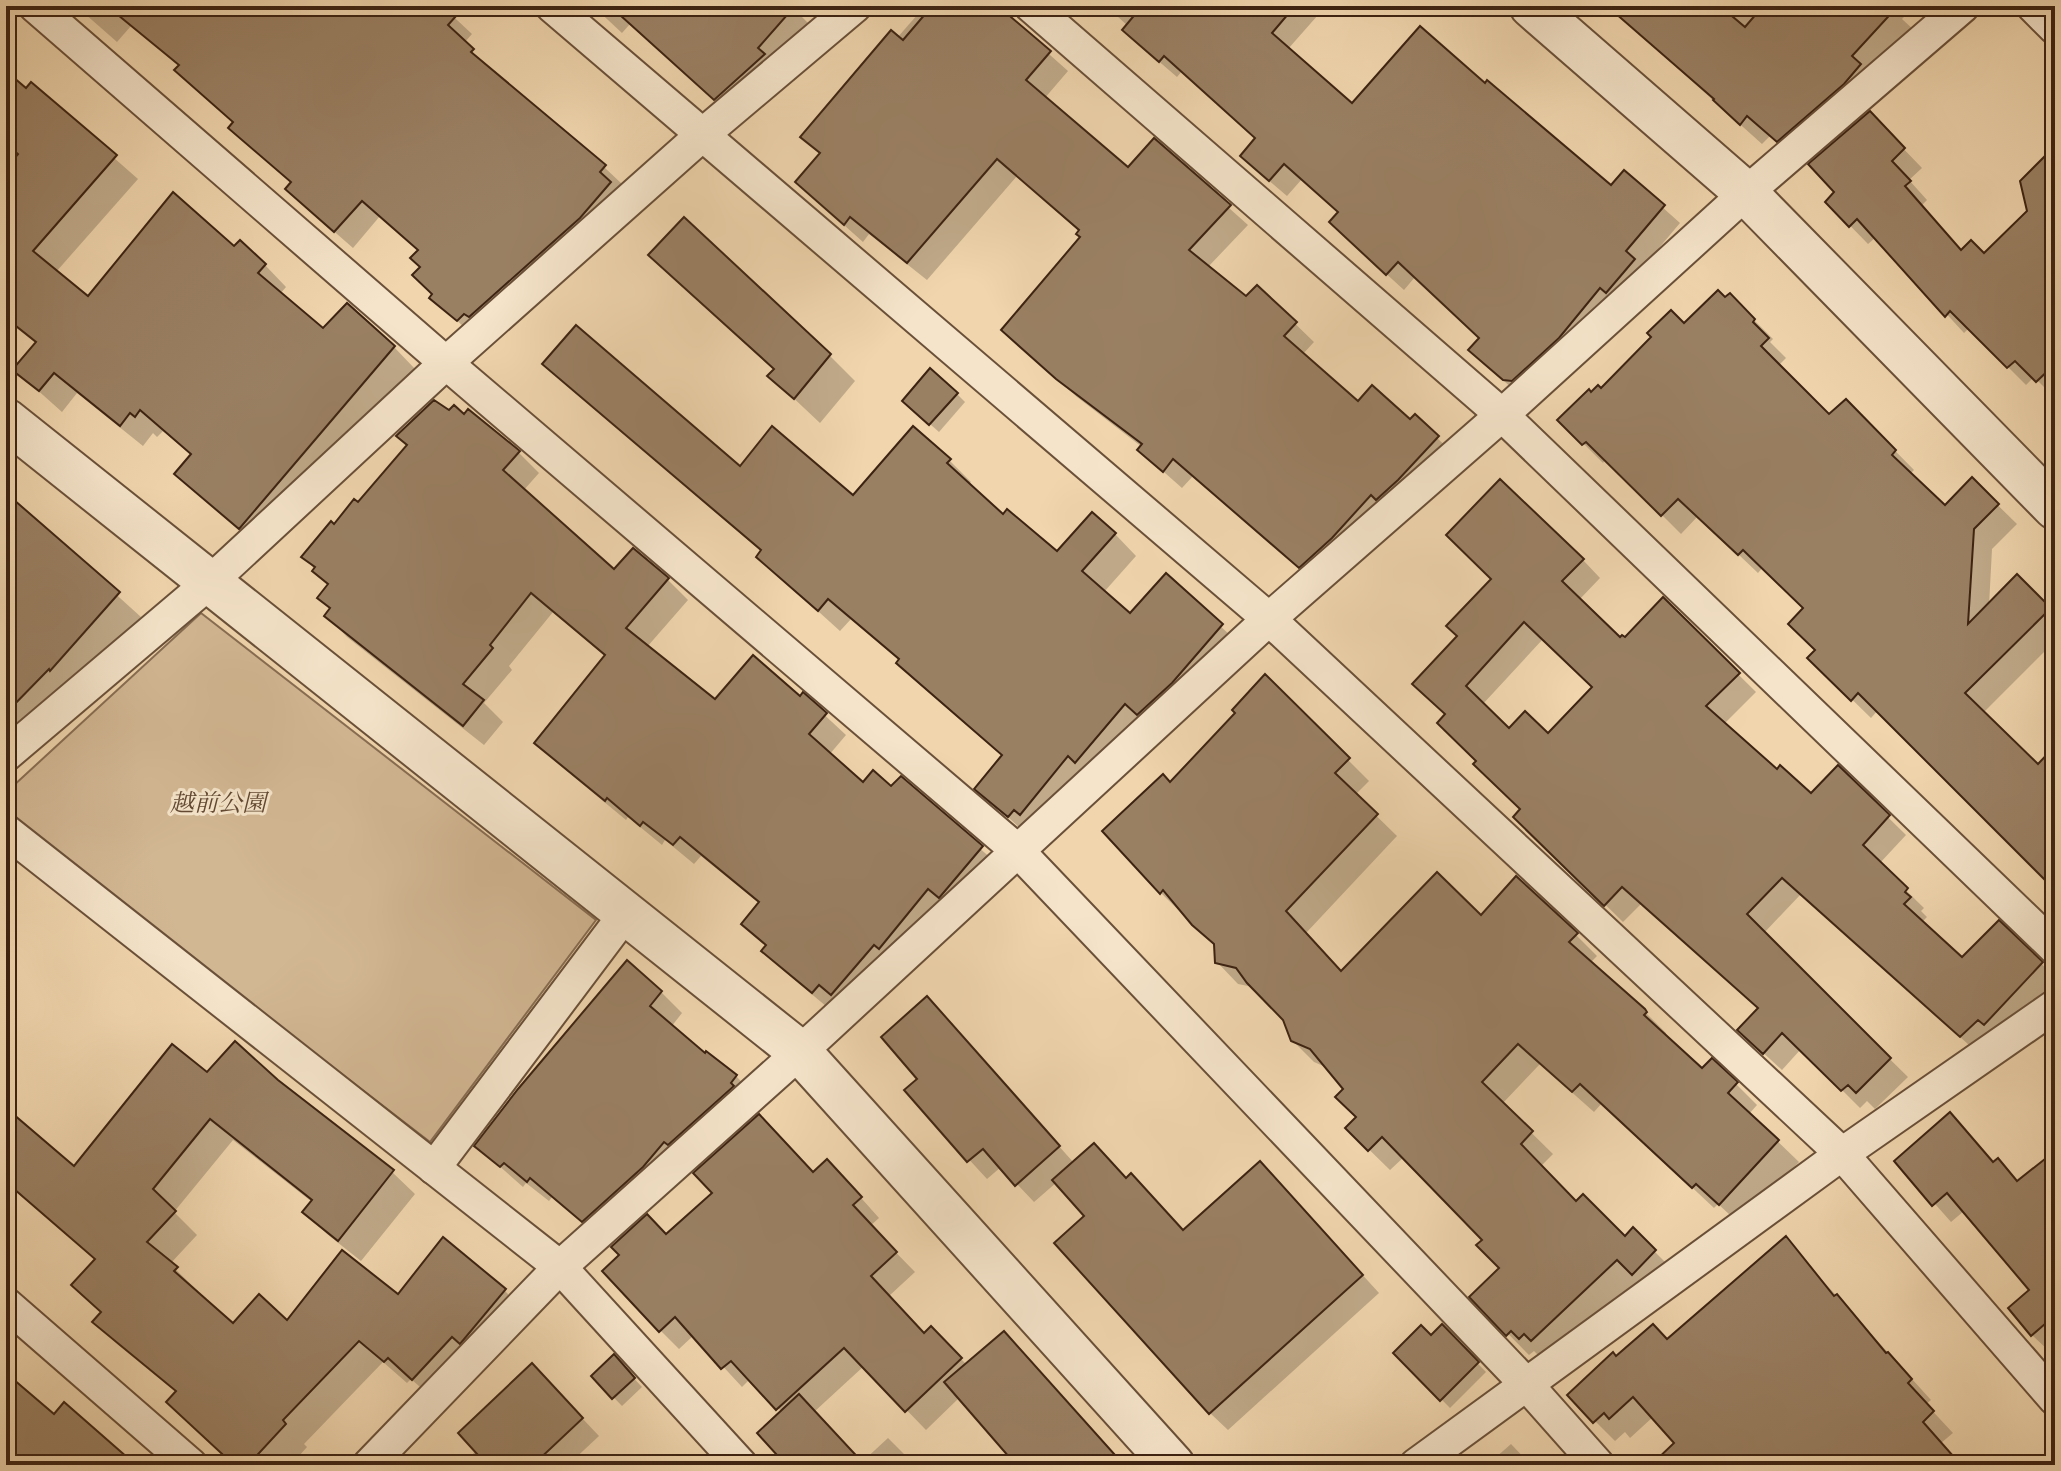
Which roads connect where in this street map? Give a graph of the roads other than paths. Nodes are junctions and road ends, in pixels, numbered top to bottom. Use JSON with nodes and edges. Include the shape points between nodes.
{"nodes":[{"id":1,"x":35,"y":6,"type":"edge"},
{"id":2,"x":552,"y":6,"type":"edge"},
{"id":3,"x":855,"y":6,"type":"edge"},
{"id":4,"x":1031,"y":6,"type":"edge"},
{"id":5,"x":1531,"y":6,"type":"edge"},
{"id":6,"x":1963,"y":6,"type":"edge"},
{"id":7,"x":2033,"y":6,"type":"edge"},
{"id":8,"x":2055,"y":28,"type":"edge"},
{"id":9,"x":701,"y":136,"type":"junction"},
{"id":10,"x":1746,"y":193,"type":"junction"},
{"id":11,"x":446,"y":363,"type":"junction"},
{"id":12,"x":1502,"y":415,"type":"junction"},
{"id":13,"x":6,"y":420,"type":"edge"},
{"id":14,"x":2055,"y":508,"type":"edge"},
{"id":15,"x":210,"y":582,"type":"junction"},
{"id":16,"x":1269,"y":619,"type":"junction"},
{"id":17,"x":6,"y":755,"type":"edge"},
{"id":18,"x":6,"y":831,"type":"edge"},
{"id":19,"x":1018,"y":851,"type":"junction"},
{"id":20,"x":626,"y":913,"type":"junction"},
{"id":21,"x":2055,"y":948,"type":"edge"},
{"id":22,"x":2055,"y":1006,"type":"edge"},
{"id":23,"x":800,"y":1052,"type":"junction"},
{"id":24,"x":1842,"y":1154,"type":"junction"},
{"id":25,"x":434,"y":1168,"type":"junction"},
{"id":26,"x":560,"y":1267,"type":"junction"},
{"id":27,"x":6,"y":1304,"type":"edge"},
{"id":28,"x":1526,"y":1384,"type":"junction"},
{"id":29,"x":2055,"y":1399,"type":"edge"},
{"id":30,"x":191,"y":1465,"type":"edge"},
{"id":31,"x":369,"y":1465,"type":"edge"},
{"id":32,"x":741,"y":1465,"type":"edge"},
{"id":33,"x":1173,"y":1465,"type":"edge"},
{"id":34,"x":1416,"y":1465,"type":"edge"},
{"id":35,"x":1598,"y":1465,"type":"edge"}],
"edges":[{"from":1,"to":11,"type":"street"},
{"from":2,"to":9,"type":"street"},
{"from":3,"to":9,"type":"street"},
{"from":4,"to":12,"type":"street"},
{"from":5,"to":10,"type":"street"},
{"from":6,"to":10,"type":"street"},
{"from":7,"to":8,"type":"street"},
{"from":9,"to":11,"type":"street"},
{"from":9,"to":16,"type":"street"},
{"from":10,"to":12,"type":"street"},
{"from":10,"to":14,"type":"street"},
{"from":11,"to":15,"type":"street"},
{"from":11,"to":19,"type":"street"},
{"from":12,"to":16,"type":"street"},
{"from":12,"to":21,"type":"street"},
{"from":13,"to":15,"type":"street"},
{"from":15,"to":17,"type":"street"},
{"from":15,"to":20,"type":"street"},
{"from":16,"to":19,"type":"street"},
{"from":16,"to":24,"type":"street"},
{"from":18,"to":25,"type":"street"},
{"from":19,"to":23,"type":"street"},
{"from":19,"to":28,"type":"street"},
{"from":20,"to":23,"type":"street"},
{"from":20,"to":25,"type":"street"},
{"from":22,"to":24,"type":"street"},
{"from":23,"to":26,"type":"street"},
{"from":23,"to":33,"type":"street"},
{"from":24,"to":28,"type":"street"},
{"from":24,"to":29,"type":"street"},
{"from":25,"to":26,"type":"street"},
{"from":26,"to":31,"type":"street"},
{"from":26,"to":32,"type":"street"},
{"from":27,"to":30,"type":"street"},
{"from":28,"to":34,"type":"street"},
{"from":28,"to":35,"type":"street"}]}
